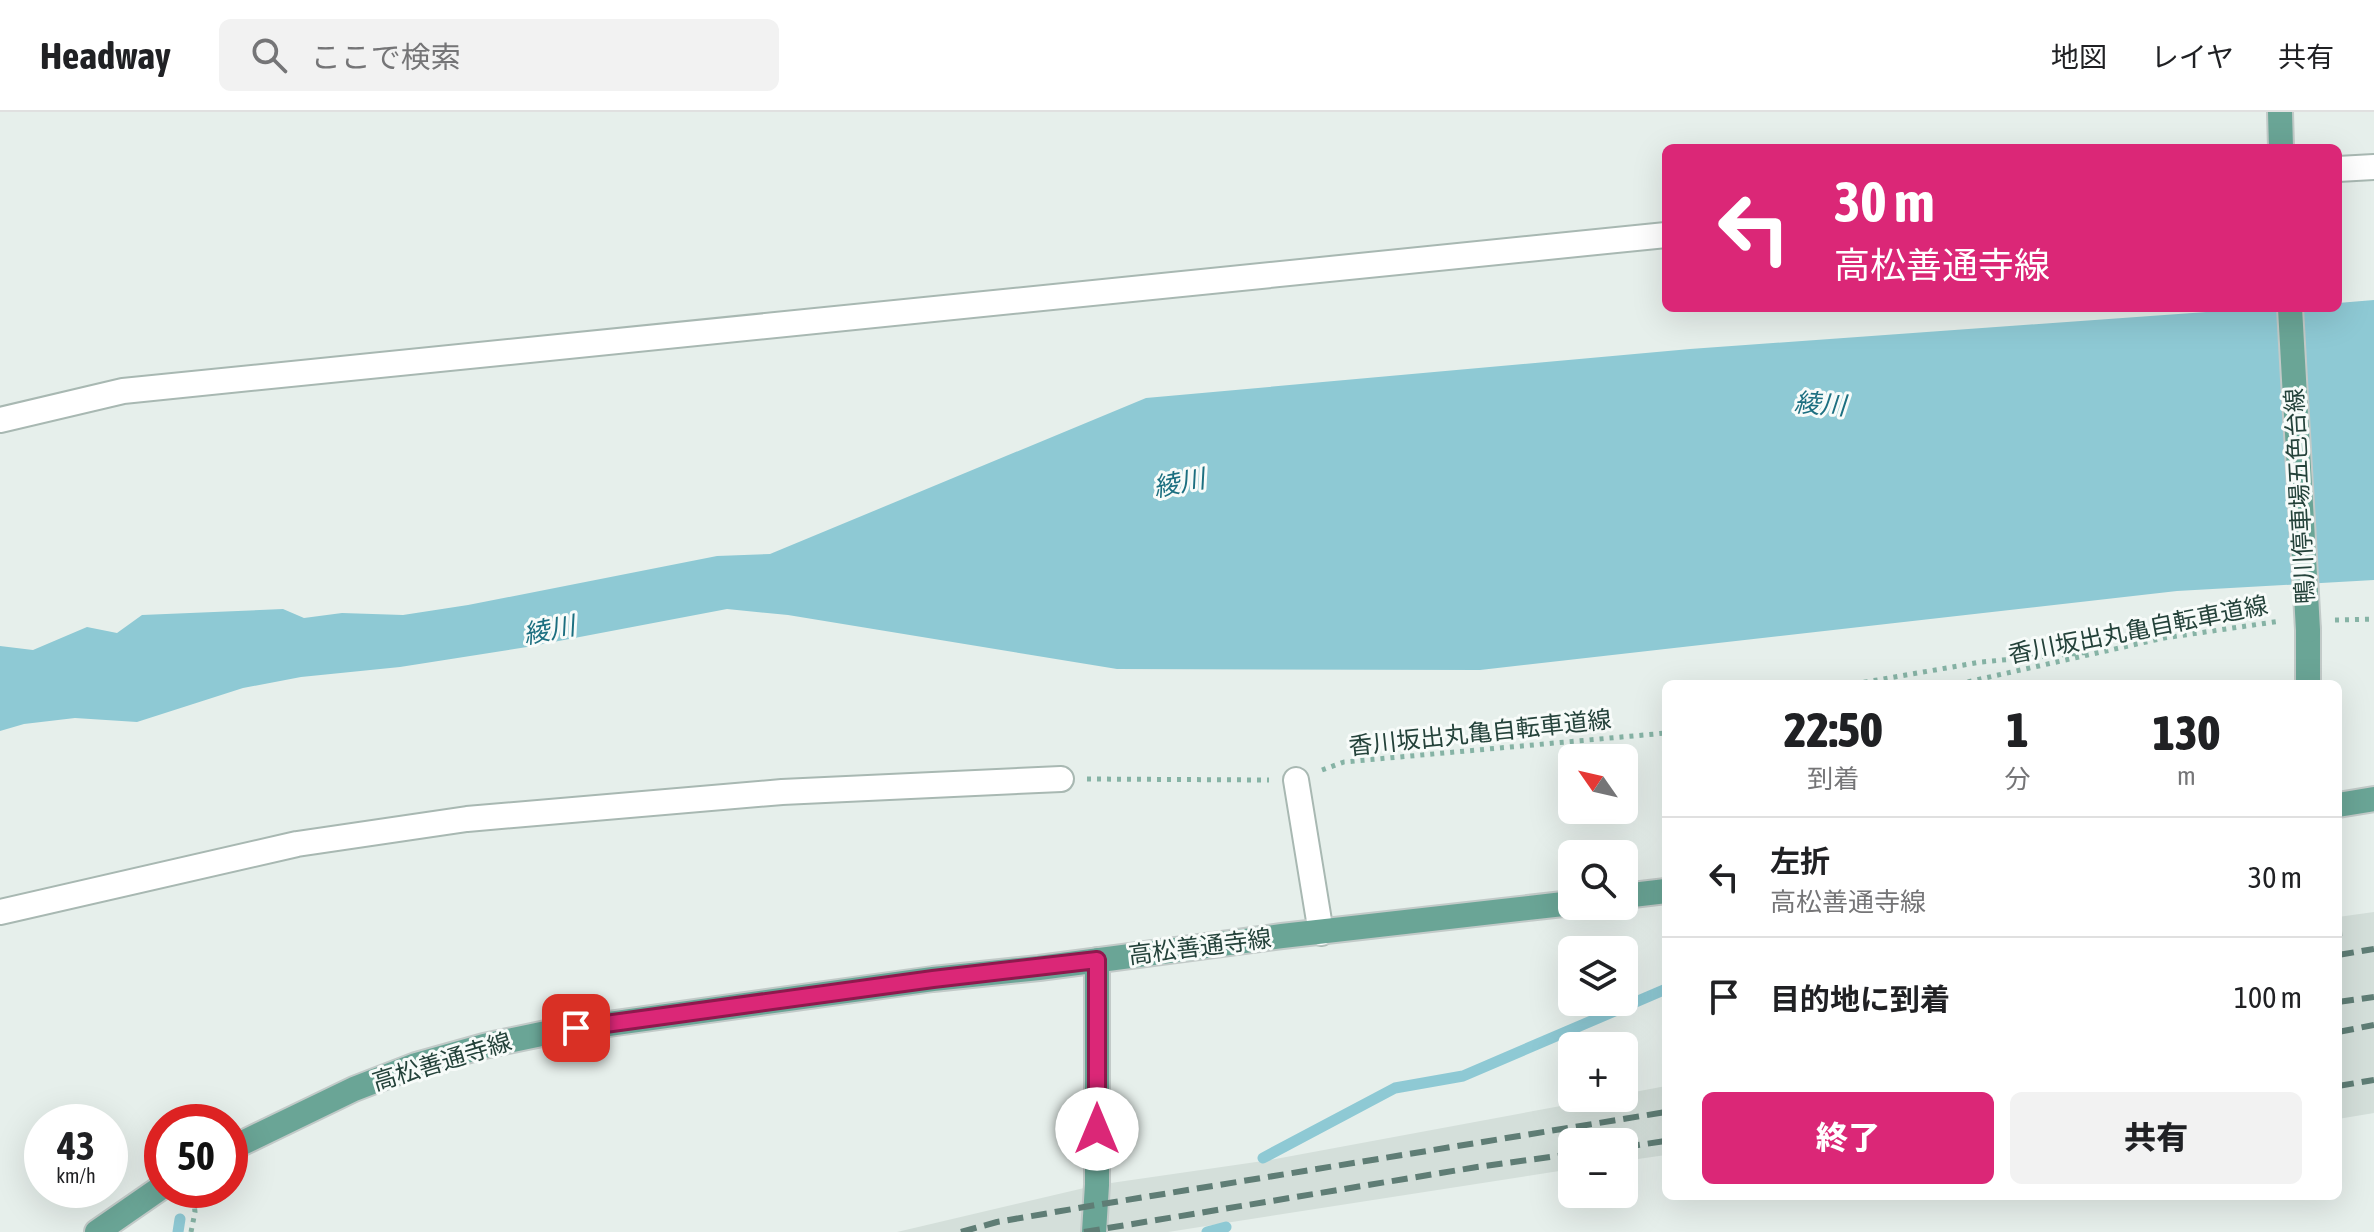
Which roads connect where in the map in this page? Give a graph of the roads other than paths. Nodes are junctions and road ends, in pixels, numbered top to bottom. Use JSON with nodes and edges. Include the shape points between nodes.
{"nodes":[{"id":1,"x":2280,"y":112,"type":"edge"},
{"id":2,"x":2281,"y":144,"type":"edge"},
{"id":3,"x":2374,"y":167,"type":"edge"},
{"id":4,"x":2342,"y":169,"type":"edge"},
{"id":5,"x":1662,"y":235,"type":"edge"},
{"id":6,"x":2290,"y":312,"type":"edge"},
{"id":7,"x":0,"y":420,"type":"edge"},
{"id":8,"x":2309,"y":680,"type":"edge"},
{"id":9,"x":1061,"y":779,"type":"road end"},
{"id":10,"x":1296,"y":780,"type":"road end"},
{"id":11,"x":2374,"y":799,"type":"edge"},
{"id":12,"x":2342,"y":804,"type":"edge"},
{"id":13,"x":1662,"y":891,"type":"edge"},
{"id":14,"x":1638,"y":894,"type":"edge"},
{"id":15,"x":1558,"y":905,"type":"edge"},
{"id":16,"x":0,"y":912,"type":"edge"},
{"id":17,"x":1321,"y":933,"type":"junction"},
{"id":18,"x":1097,"y":960,"type":"junction"},
{"id":19,"x":248,"y":1140,"type":"edge"},
{"id":20,"x":144,"y":1199,"type":"edge"},
{"id":21,"x":97,"y":1232,"type":"edge"},
{"id":22,"x":1094,"y":1232,"type":"edge"}],
"edges":[{"from":1,"to":2,"type":"main road"},
{"from":3,"to":4,"type":"street"},
{"from":5,"to":7,"type":"street","via":[[123,391]]},
{"from":6,"to":8,"type":"main road","name":"鴨川停車場五色台線","bridge":true,"via":[[2316,625]]},
{"from":9,"to":16,"type":"street","via":[[782,792],[467,819],[297,844]]},
{"from":10,"to":17,"type":"street"},
{"from":11,"to":12,"type":"main road"},
{"from":13,"to":14,"type":"main road"},
{"from":15,"to":17,"type":"main road","name":"高松善通寺線"},
{"from":17,"to":18,"type":"main road","name":"高松善通寺線"},
{"from":18,"to":19,"type":"main road","name":"高松善通寺線","via":[[649,1018],[484,1046],[354,1089]]},
{"from":18,"to":22,"type":"main road"},
{"from":20,"to":21,"type":"main road"}]}
